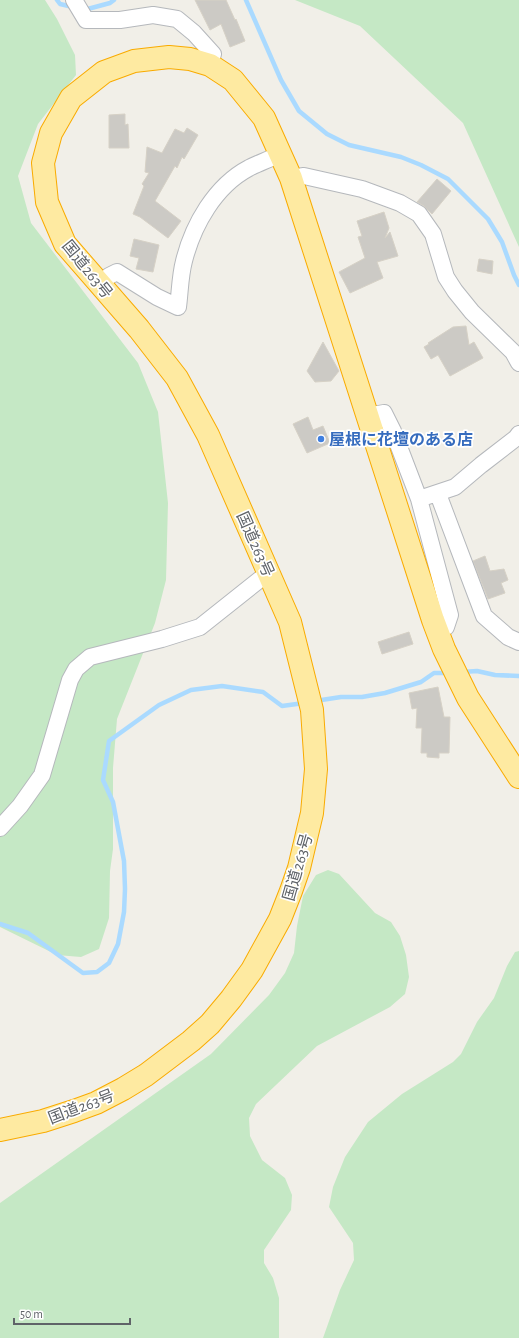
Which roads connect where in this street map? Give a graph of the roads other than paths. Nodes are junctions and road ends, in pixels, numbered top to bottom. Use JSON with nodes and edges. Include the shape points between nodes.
{"nodes":[{"id":1,"x":74,"y":0,"type":"edge"},
{"id":2,"x":210,"y":65,"type":"junction"},
{"id":3,"x":280,"y":154,"type":"junction"},
{"id":4,"x":290,"y":178,"type":"junction"},
{"id":5,"x":100,"y":285,"type":"junction"},
{"id":6,"x":519,"y":363,"type":"edge"},
{"id":7,"x":367,"y":416,"type":"junction"},
{"id":8,"x":519,"y":434,"type":"edge"},
{"id":9,"x":438,"y":494,"type":"junction"},
{"id":10,"x":419,"y":500,"type":"junction"},
{"id":11,"x":268,"y":573,"type":"junction"},
{"id":12,"x":441,"y":640,"type":"junction"},
{"id":13,"x":519,"y":642,"type":"edge"},
{"id":14,"x":519,"y":777,"type":"edge"},
{"id":15,"x":0,"y":828,"type":"edge"},
{"id":16,"x":0,"y":1130,"type":"edge"}],
"edges":[{"from":1,"to":2,"type":"street","via":[[86,20],[120,20],[153,15],[178,18],[213,54]]},
{"from":2,"to":3,"type":"highway","name":"国道263号","via":[[233,80],[264,118]]},
{"from":2,"to":5,"type":"highway","name":"国道263号","via":[[190,59],[169,57],[134,61],[104,72],[71,98],[51,133],[43,163],[47,202],[65,244]]},
{"from":3,"to":4,"type":"highway","name":"国道263号"},
{"from":3,"to":5,"type":"street","via":[[248,168],[224,187],[207,207],[192,235],[183,262],[178,307],[117,272]]},
{"from":4,"to":6,"type":"street","via":[[304,176],[362,189],[400,203],[419,214],[433,234],[446,277],[472,312],[513,352]]},
{"from":4,"to":7,"type":"highway","name":"国道263号"},
{"from":5,"to":11,"type":"highway","name":"国道263号","via":[[177,378],[208,434]]},
{"from":7,"to":10,"type":"street","via":[[384,413]]},
{"from":7,"to":12,"type":"highway","name":"国道263号"},
{"from":8,"to":9,"type":"street","via":[[456,487]]},
{"from":9,"to":10,"type":"street"},
{"from":9,"to":13,"type":"street","via":[[484,616],[508,637]]},
{"from":10,"to":12,"type":"street","via":[[450,615]]},
{"from":11,"to":15,"type":"street","via":[[200,627],[90,657],[76,669],[70,680],[42,775],[20,806]]},
{"from":11,"to":16,"type":"highway","name":"国道263号","via":[[290,622],[312,710],[316,768],[312,813],[301,861],[280,919],[252,970],[232,998],[191,1041],[146,1076],[74,1111]]},
{"from":12,"to":14,"type":"highway","name":"国道263号","via":[[468,698]]}]}
